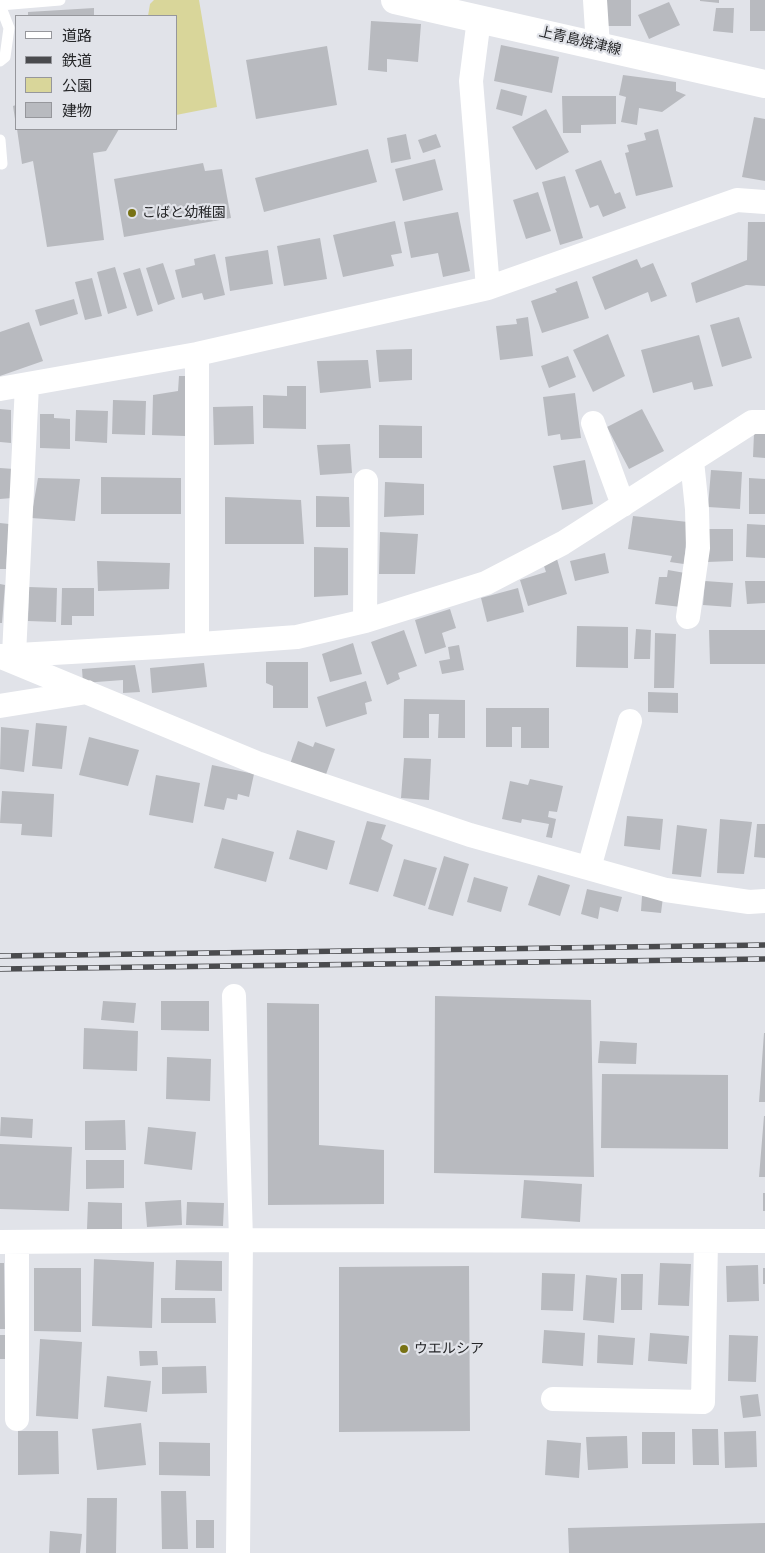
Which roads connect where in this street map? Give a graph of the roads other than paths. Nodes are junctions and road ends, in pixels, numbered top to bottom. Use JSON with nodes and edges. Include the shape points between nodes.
{"nodes":[{"id":1,"x":60,"y":0,"type":"edge"},
{"id":2,"x":395,"y":0,"type":"edge"},
{"id":3,"x":595,"y":0,"type":"edge"},
{"id":4,"x":0,"y":5,"type":"edge"},
{"id":5,"x":479,"y":19,"type":"junction"},
{"id":6,"x":598,"y":46,"type":"junction"},
{"id":7,"x":0,"y":61,"type":"edge"},
{"id":8,"x":765,"y":84,"type":"edge"},
{"id":9,"x":0,"y":140,"type":"edge"},
{"id":10,"x":2,"y":164,"type":"dead end"},
{"id":11,"x":765,"y":202,"type":"edge"},
{"id":12,"x":488,"y":288,"type":"junction"},
{"id":13,"x":197,"y":354,"type":"junction"},
{"id":14,"x":28,"y":385,"type":"junction"},
{"id":15,"x":0,"y":390,"type":"edge"},
{"id":16,"x":765,"y":422,"type":"edge"},
{"id":17,"x":593,"y":423,"type":"dead end"},
{"id":18,"x":692,"y":461,"type":"junction"},
{"id":19,"x":366,"y":481,"type":"dead end"},
{"id":20,"x":623,"y":505,"type":"junction"},
{"id":21,"x":688,"y":617,"type":"dead end"},
{"id":22,"x":366,"y":621,"type":"junction"},
{"id":23,"x":197,"y":644,"type":"junction"},
{"id":24,"x":5,"y":656,"type":"edge"},
{"id":25,"x":87,"y":692,"type":"junction"},
{"id":26,"x":0,"y":706,"type":"edge"},
{"id":27,"x":630,"y":721,"type":"dead end"},
{"id":28,"x":589,"y":868,"type":"junction"},
{"id":29,"x":765,"y":901,"type":"edge"},
{"id":30,"x":234,"y":996,"type":"dead end"},
{"id":31,"x":241,"y":1240,"type":"junction"},
{"id":32,"x":706,"y":1241,"type":"junction"},
{"id":33,"x":765,"y":1241,"type":"edge"},
{"id":34,"x":8,"y":1242,"type":"edge"},
{"id":35,"x":553,"y":1399,"type":"dead end"},
{"id":36,"x":17,"y":1419,"type":"dead end"},
{"id":37,"x":238,"y":1553,"type":"edge"}],
"edges":[{"from":1,"to":4,"type":"lane"},
{"from":2,"to":5,"type":"main road","name":"上青島焼津線"},
{"from":3,"to":6,"type":"street"},
{"from":4,"to":7,"type":"lane","via":[[8,28],[5,57]]},
{"from":5,"to":6,"type":"main road","name":"上青島焼津線"},
{"from":5,"to":12,"type":"street","via":[[471,81]]},
{"from":6,"to":8,"type":"main road","name":"上青島焼津線"},
{"from":9,"to":10,"type":"lane"},
{"from":11,"to":12,"type":"street","via":[[737,200]]},
{"from":12,"to":13,"type":"street"},
{"from":13,"to":14,"type":"street"},
{"from":13,"to":23,"type":"street"},
{"from":14,"to":15,"type":"street"},
{"from":14,"to":24,"type":"street"},
{"from":16,"to":18,"type":"street","via":[[752,422]]},
{"from":17,"to":20,"type":"street"},
{"from":18,"to":20,"type":"street"},
{"from":18,"to":21,"type":"street","via":[[698,548]]},
{"from":19,"to":22,"type":"street"},
{"from":20,"to":22,"type":"street","via":[[563,543],[486,583]]},
{"from":22,"to":23,"type":"street","via":[[297,637]]},
{"from":23,"to":24,"type":"street"},
{"from":24,"to":25,"type":"street"},
{"from":25,"to":26,"type":"street"},
{"from":25,"to":28,"type":"street","via":[[257,763],[470,834]]},
{"from":27,"to":28,"type":"street"},
{"from":28,"to":29,"type":"street","via":[[666,890],[750,902]]},
{"from":30,"to":31,"type":"street"},
{"from":31,"to":32,"type":"street"},
{"from":31,"to":34,"type":"street"},
{"from":31,"to":37,"type":"street"},
{"from":32,"to":33,"type":"street"},
{"from":32,"to":35,"type":"street","via":[[703,1402]]},
{"from":34,"to":36,"type":"street"}]}
